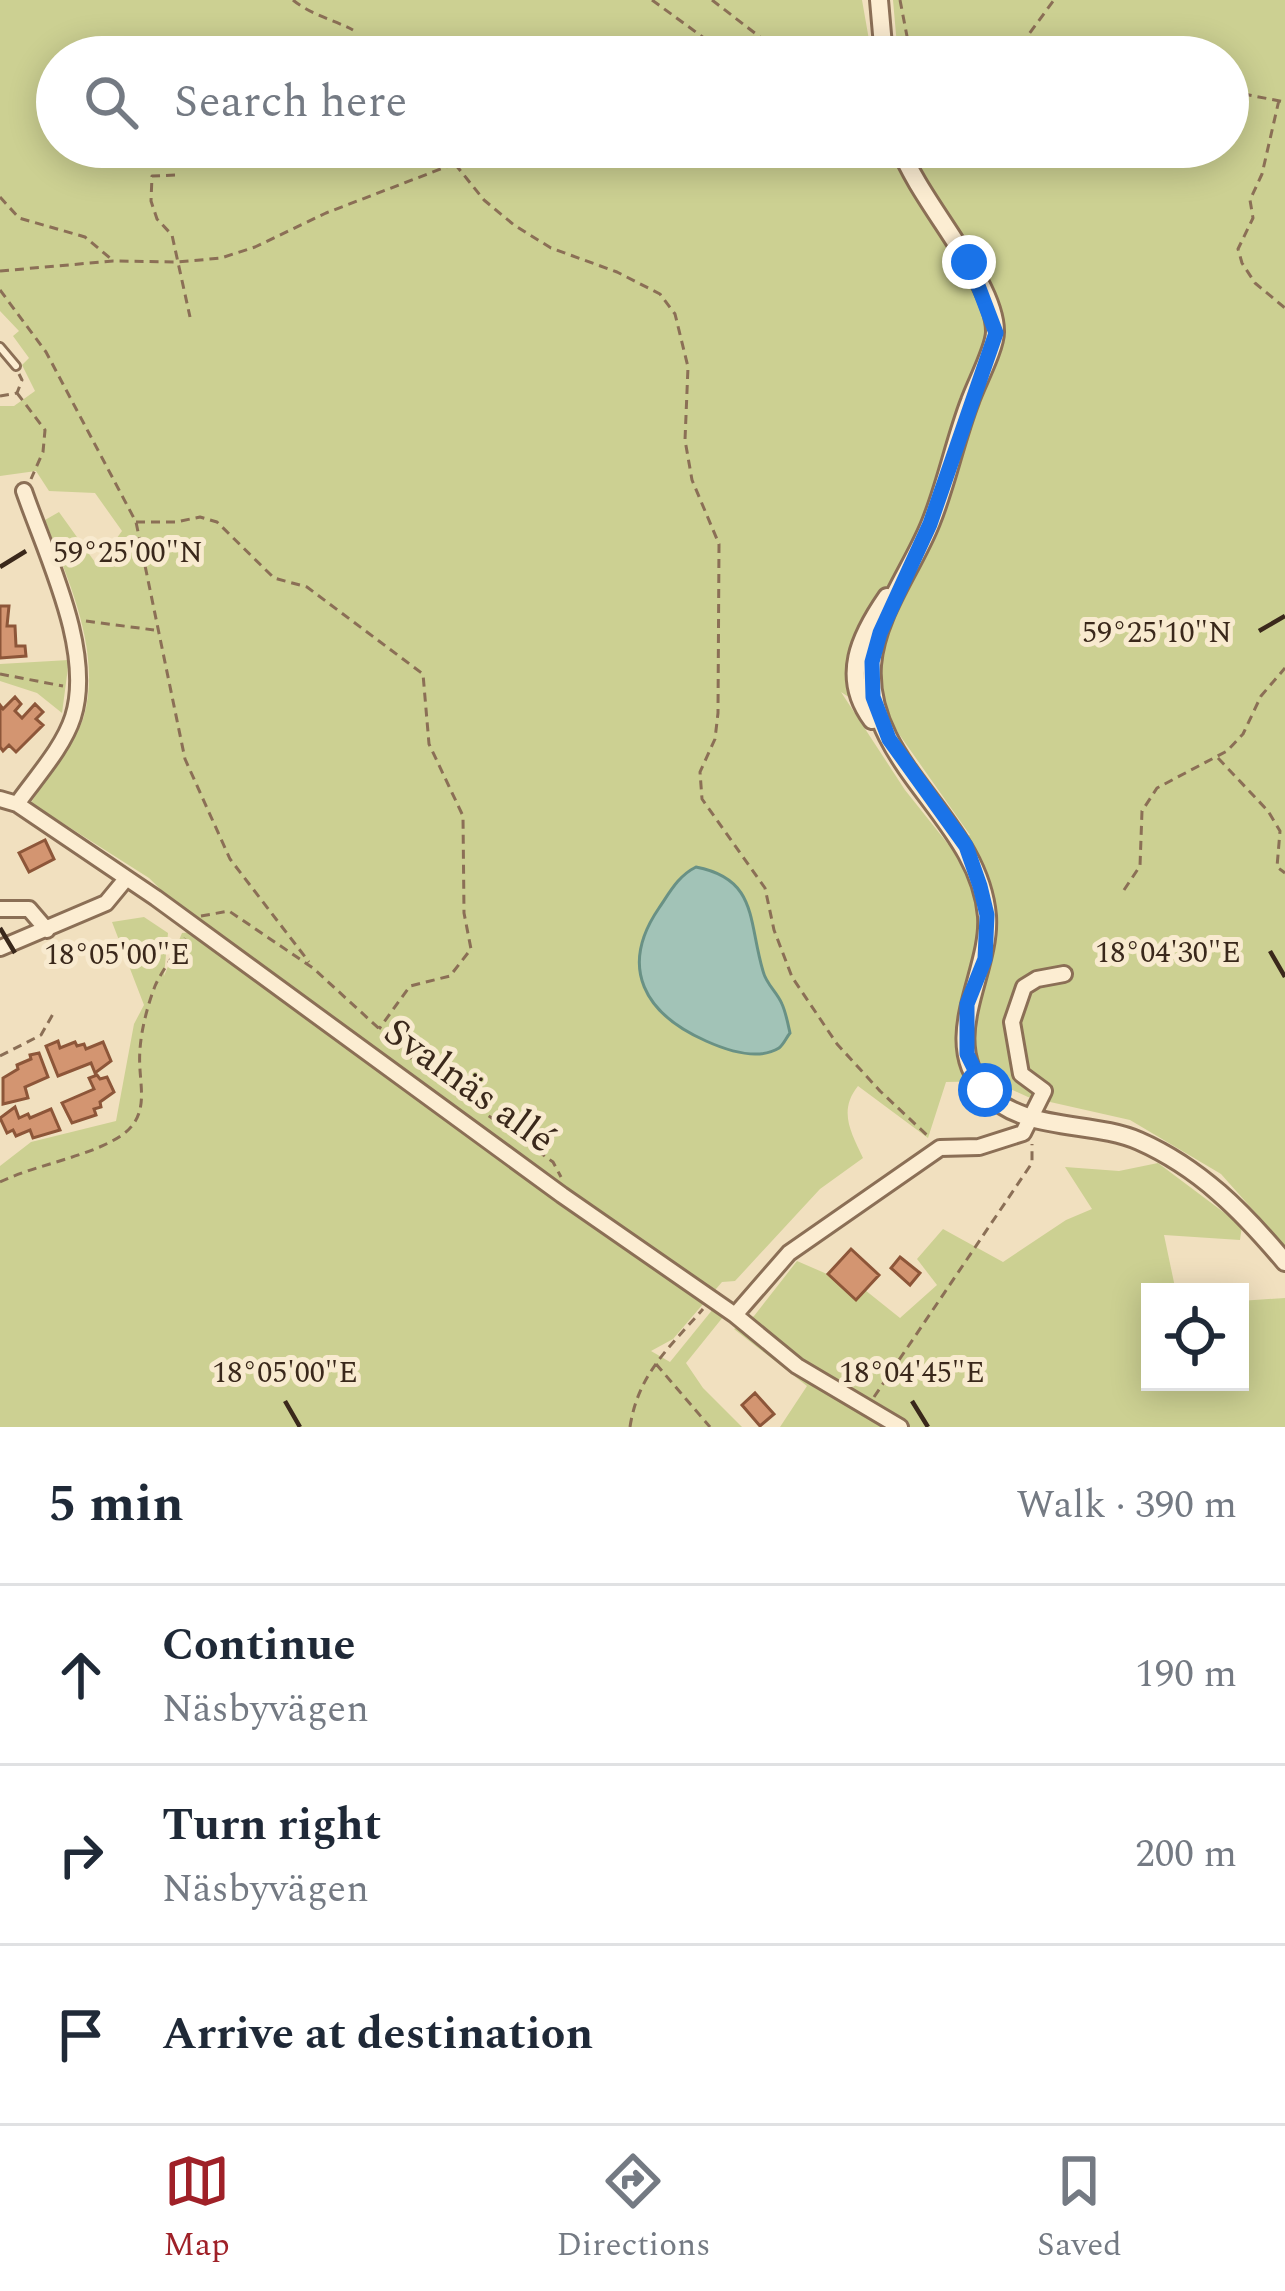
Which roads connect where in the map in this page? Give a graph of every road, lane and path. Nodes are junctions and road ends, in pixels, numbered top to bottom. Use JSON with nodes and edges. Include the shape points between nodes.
{"nodes":[{"id":1,"x":293,"y":0,"type":"edge"},
{"id":2,"x":652,"y":0,"type":"edge"},
{"id":3,"x":712,"y":0,"type":"edge"},
{"id":4,"x":879,"y":0,"type":"edge"},
{"id":5,"x":901,"y":0,"type":"edge"},
{"id":6,"x":1054,"y":0,"type":"edge"},
{"id":7,"x":353,"y":30,"type":"dead end"},
{"id":8,"x":701,"y":36,"type":"edge"},
{"id":9,"x":759,"y":36,"type":"edge"},
{"id":10,"x":882,"y":36,"type":"edge"},
{"id":11,"x":907,"y":36,"type":"edge"},
{"id":12,"x":1027,"y":36,"type":"edge"},
{"id":13,"x":1249,"y":95,"type":"edge"},
{"id":14,"x":1282,"y":101,"type":"edge"},
{"id":15,"x":444,"y":168,"type":"edge"},
{"id":16,"x":458,"y":168,"type":"edge"},
{"id":17,"x":911,"y":168,"type":"edge"},
{"id":18,"x":175,"y":175,"type":"dead end"},
{"id":19,"x":0,"y":197,"type":"edge"},
{"id":20,"x":113,"y":261,"type":"junction"},
{"id":21,"x":178,"y":262,"type":"junction"},
{"id":22,"x":0,"y":271,"type":"edge"},
{"id":23,"x":0,"y":290,"type":"edge"},
{"id":24,"x":1285,"y":308,"type":"edge"},
{"id":25,"x":190,"y":317,"type":"dead end"},
{"id":26,"x":0,"y":347,"type":"edge"},
{"id":27,"x":16,"y":367,"type":"joint"},
{"id":28,"x":17,"y":393,"type":"junction"},
{"id":29,"x":0,"y":396,"type":"edge"},
{"id":30,"x":24,"y":491,"type":"joint"},
{"id":31,"x":136,"y":522,"type":"junction"},
{"id":32,"x":68,"y":620,"type":"junction"},
{"id":33,"x":156,"y":630,"type":"junction"},
{"id":34,"x":1285,"y":668,"type":"edge"},
{"id":35,"x":0,"y":674,"type":"edge"},
{"id":36,"x":78,"y":689,"type":"junction"},
{"id":37,"x":1217,"y":757,"type":"junction"},
{"id":38,"x":0,"y":800,"type":"edge"},
{"id":39,"x":17,"y":804,"type":"junction"},
{"id":40,"x":1285,"y":874,"type":"edge"},
{"id":41,"x":125,"y":880,"type":"junction"},
{"id":42,"x":1124,"y":890,"type":"dead end"},
{"id":43,"x":0,"y":909,"type":"edge"},
{"id":44,"x":192,"y":927,"type":"junction"},
{"id":45,"x":47,"y":930,"type":"junction"},
{"id":46,"x":0,"y":948,"type":"edge"},
{"id":47,"x":313,"y":968,"type":"junction"},
{"id":48,"x":1064,"y":974,"type":"dead end"},
{"id":49,"x":53,"y":1014,"type":"dead end"},
{"id":50,"x":378,"y":1030,"type":"junction"},
{"id":51,"x":0,"y":1056,"type":"edge"},
{"id":52,"x":1032,"y":1118,"type":"junction"},
{"id":53,"x":940,"y":1148,"type":"junction"},
{"id":54,"x":0,"y":1182,"type":"edge"},
{"id":55,"x":562,"y":1195,"type":"junction"},
{"id":56,"x":1285,"y":1262,"type":"edge"},
{"id":57,"x":711,"y":1300,"type":"junction"},
{"id":58,"x":735,"y":1315,"type":"junction"},
{"id":59,"x":655,"y":1363,"type":"junction"},
{"id":60,"x":866,"y":1408,"type":"junction"},
{"id":61,"x":630,"y":1427,"type":"edge"},
{"id":62,"x":710,"y":1427,"type":"edge"},
{"id":63,"x":900,"y":1427,"type":"edge"}],
"edges":[{"from":1,"to":7,"type":"path"},
{"from":2,"to":8,"type":"path"},
{"from":3,"to":9,"type":"path"},
{"from":4,"to":10,"type":"street"},
{"from":5,"to":11,"type":"path"},
{"from":6,"to":12,"type":"path"},
{"from":13,"to":14,"type":"path"},
{"from":14,"to":24,"type":"path","via":[[1238,249],[1256,283]]},
{"from":15,"to":21,"type":"path","via":[[255,247]]},
{"from":16,"to":53,"type":"path","via":[[514,225],[660,294],[675,314],[688,367],[692,480],[719,544],[718,713],[700,772],[703,800],[765,888],[792,977],[836,1044]]},
{"from":17,"to":52,"type":"street","via":[[969,262],[996,333],[930,524],[880,633],[873,697],[889,739],[966,846],[980,886],[985,959],[967,1004],[967,1054],[985,1090]]},
{"from":18,"to":21,"type":"path","via":[[152,176],[151,202]]},
{"from":19,"to":20,"type":"path","via":[[19,218],[85,237]]},
{"from":20,"to":21,"type":"path"},
{"from":20,"to":22,"type":"path"},
{"from":21,"to":25,"type":"path"},
{"from":23,"to":31,"type":"path","via":[[46,352]]},
{"from":26,"to":27,"type":"lane"},
{"from":27,"to":28,"type":"path"},
{"from":28,"to":29,"type":"path"},
{"from":28,"to":30,"type":"path","via":[[45,430]]},
{"from":30,"to":32,"type":"street"},
{"from":31,"to":33,"type":"path"},
{"from":31,"to":50,"type":"path","via":[[218,522],[274,578],[307,587],[422,674],[429,744],[463,816],[471,949],[450,976],[410,986]]},
{"from":32,"to":33,"type":"path"},
{"from":32,"to":36,"type":"street"},
{"from":33,"to":47,"type":"path","via":[[199,794],[230,859]]},
{"from":34,"to":37,"type":"path","via":[[1243,734]]},
{"from":35,"to":36,"type":"path"},
{"from":36,"to":39,"type":"street","via":[[72,719]]},
{"from":37,"to":40,"type":"path","via":[[1280,831],[1277,867]]},
{"from":37,"to":42,"type":"path","via":[[1157,788],[1142,811],[1140,866]]},
{"from":38,"to":39,"type":"street","name":"Svalnäs allé"},
{"from":39,"to":41,"type":"street","name":"Svalnäs allé"},
{"from":41,"to":44,"type":"street","name":"Svalnäs allé"},
{"from":41,"to":45,"type":"street","via":[[106,903]]},
{"from":43,"to":45,"type":"street","via":[[29,909]]},
{"from":44,"to":47,"type":"path","via":[[203,913],[229,911]]},
{"from":44,"to":54,"type":"path","via":[[155,986],[140,1047],[139,1118],[99,1148]]},
{"from":44,"to":55,"type":"street","name":"Svalnäs allé"},
{"from":45,"to":46,"type":"street"},
{"from":47,"to":50,"type":"path"},
{"from":48,"to":52,"type":"street","via":[[1024,987],[1012,1022],[1022,1074],[1044,1091]]},
{"from":49,"to":51,"type":"path","via":[[41,1035]]},
{"from":50,"to":55,"type":"path","via":[[553,1162]]},
{"from":52,"to":53,"type":"street","via":[[1023,1133],[1001,1142]]},
{"from":52,"to":56,"type":"street","via":[[1136,1139],[1203,1176]]},
{"from":52,"to":60,"type":"path","via":[[1032,1163]]},
{"from":53,"to":58,"type":"street","via":[[789,1253]]},
{"from":55,"to":57,"type":"street","name":"Svalnäs allé"},
{"from":57,"to":58,"type":"street","name":"Svalnäs allé"},
{"from":57,"to":59,"type":"path"},
{"from":58,"to":60,"type":"street","name":"Svalnäs allé"},
{"from":59,"to":61,"type":"path","via":[[637,1391]]},
{"from":59,"to":62,"type":"path"},
{"from":60,"to":63,"type":"street","name":"Svalnäs allé"}]}
